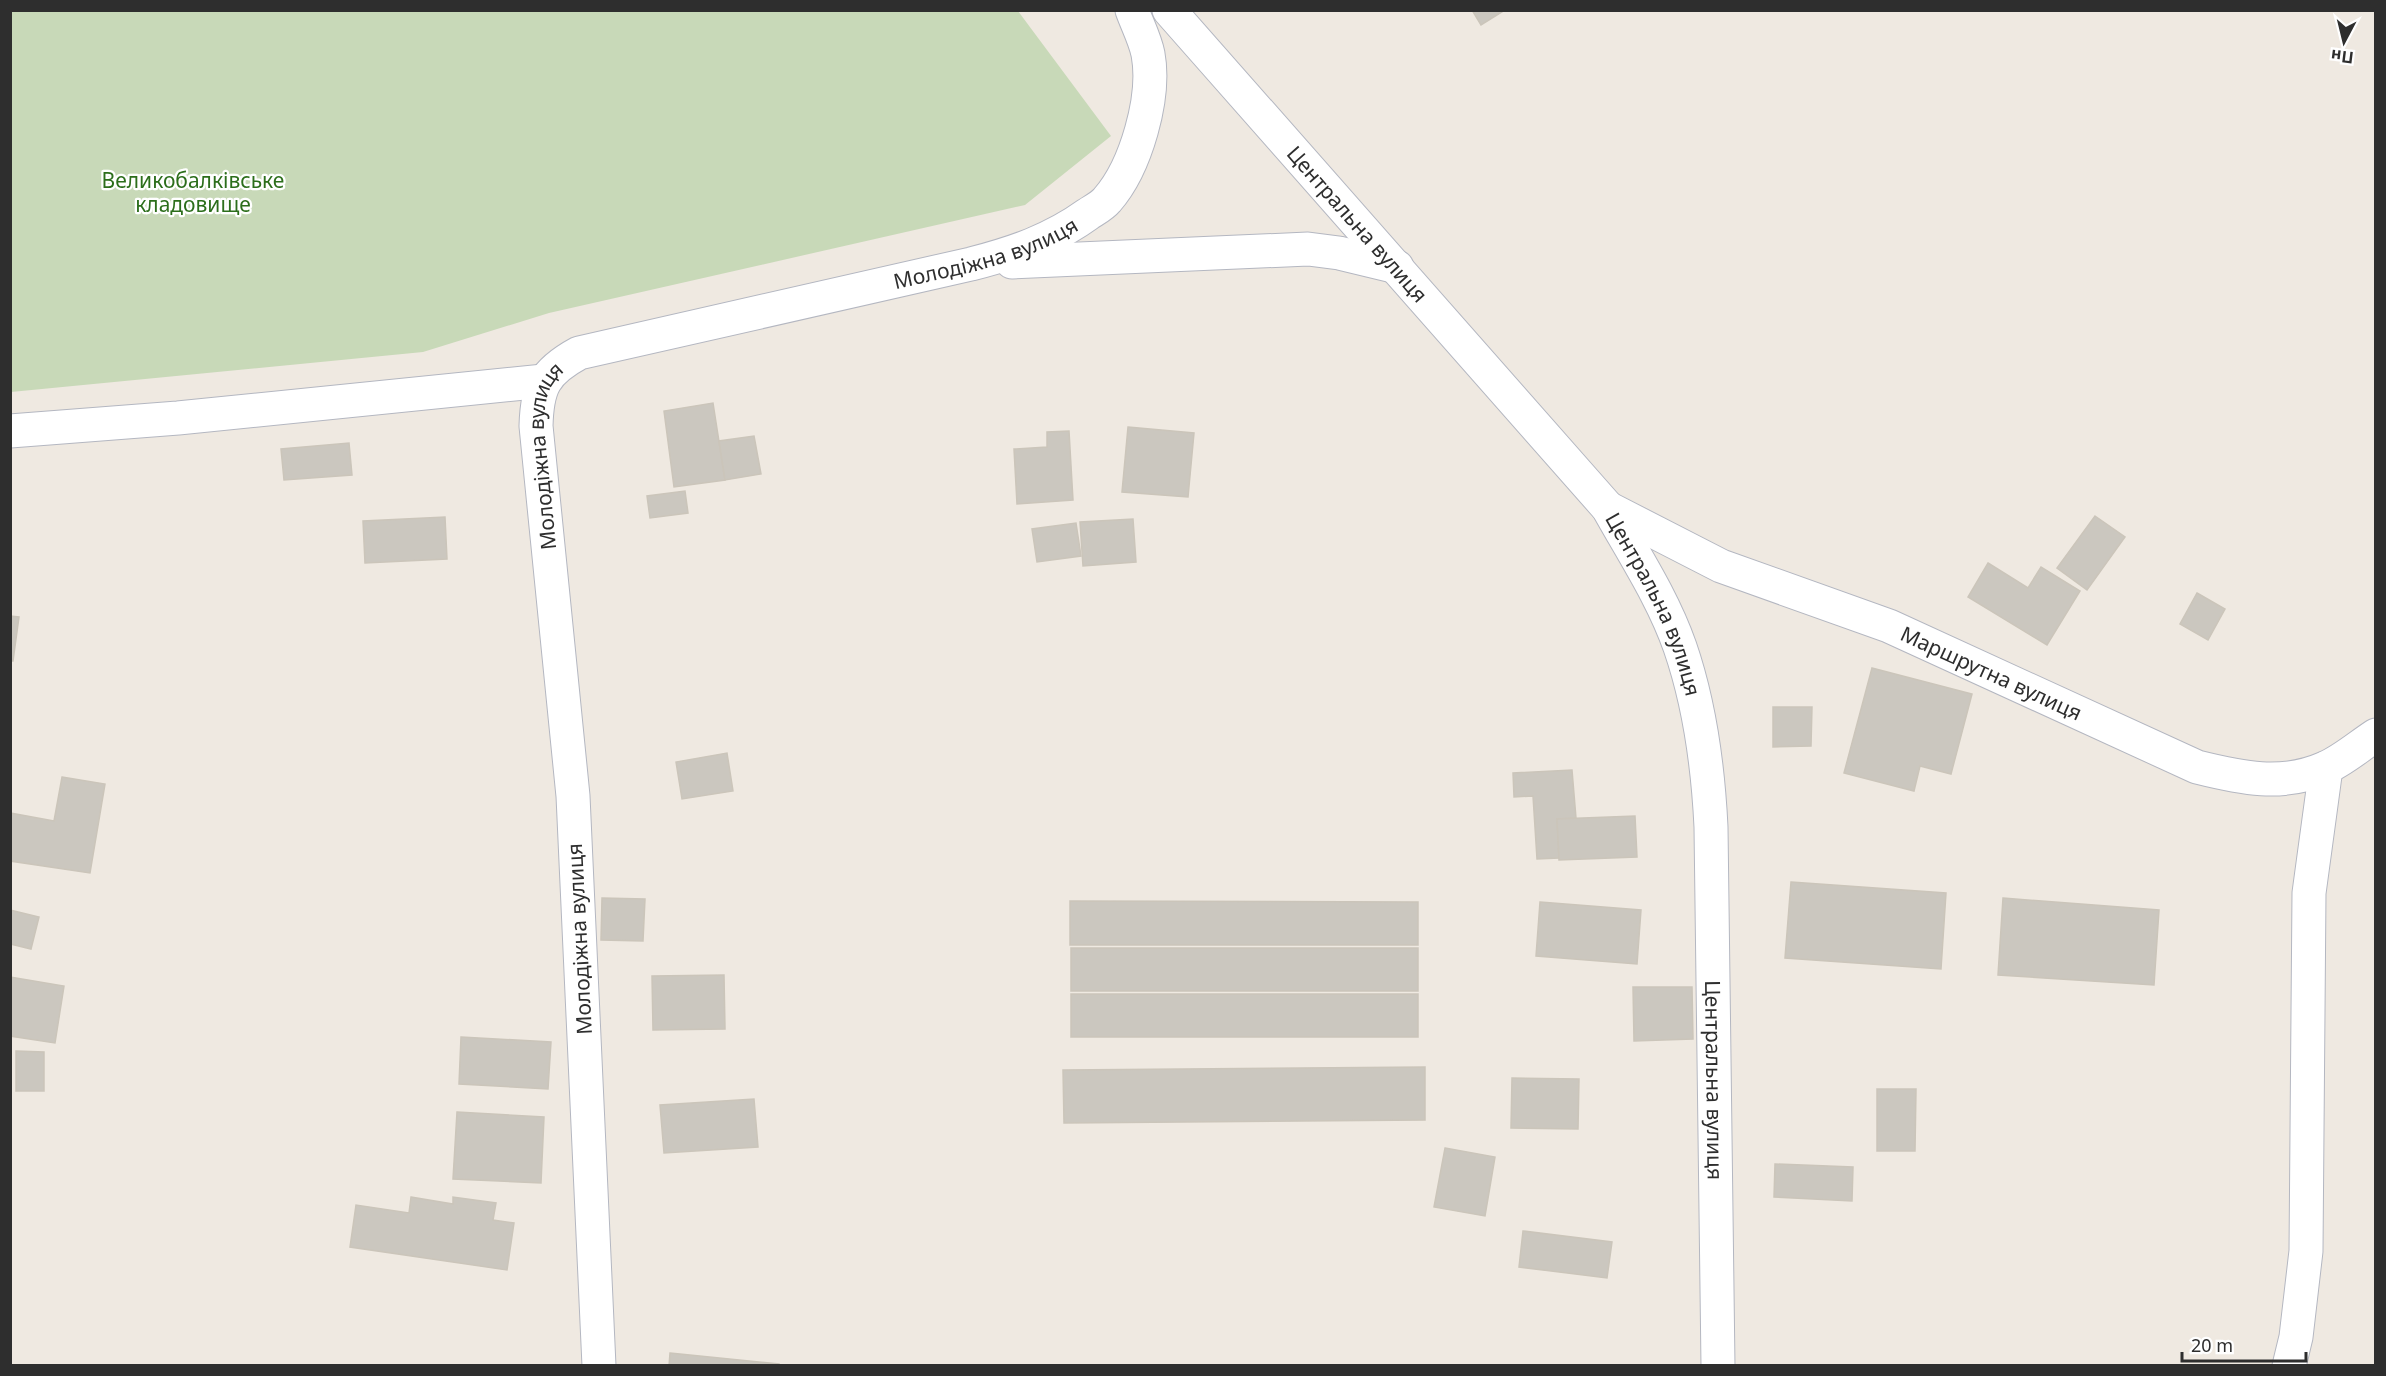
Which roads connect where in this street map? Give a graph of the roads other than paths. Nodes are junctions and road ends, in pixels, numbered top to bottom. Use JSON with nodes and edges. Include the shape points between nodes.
{"nodes":[{"id":1,"x":1132,"y":10,"type":"edge"},
{"id":2,"x":1169,"y":10,"type":"edge"},
{"id":3,"x":972,"y":264,"type":"junction"},
{"id":4,"x":1397,"y":267,"type":"junction"},
{"id":5,"x":544,"y":381,"type":"junction"},
{"id":6,"x":10,"y":431,"type":"edge"},
{"id":7,"x":1608,"y":508,"type":"junction"},
{"id":8,"x":2376,"y":735,"type":"edge"},
{"id":9,"x":2326,"y":768,"type":"junction"},
{"id":10,"x":598,"y":1365,"type":"edge"},
{"id":11,"x":1718,"y":1365,"type":"edge"},
{"id":12,"x":2289,"y":1365,"type":"edge"}],
"edges":[{"from":1,"to":3,"type":"street","name":"Молодіжна вулиця","via":[[1148,54],[1148,93],[1142,128],[1127,167],[1106,201],[1069,228],[1023,250]]},
{"from":2,"to":4,"type":"street","name":"Центральна вулиця"},
{"from":3,"to":4,"type":"street","via":[[1308,249]]},
{"from":3,"to":5,"type":"street","name":"Молодіжна вулиця","via":[[579,353],[558,365]]},
{"from":4,"to":7,"type":"street","name":"Центральна вулиця"},
{"from":5,"to":6,"type":"street"},
{"from":5,"to":10,"type":"street","name":"Молодіжна вулиця","via":[[537,402],[536,426],[573,796]]},
{"from":7,"to":9,"type":"street","name":"Маршрутна вулиця","via":[[1721,566],[1889,626],[2197,767],[2243,778],[2284,780]]},
{"from":7,"to":11,"type":"street","name":"Центральна вулиця","via":[[1680,646],[1708,760]]},
{"from":8,"to":9,"type":"street","name":"Маршрутна вулиця"},
{"from":9,"to":12,"type":"street","via":[[2309,893],[2306,1251]]}]}
